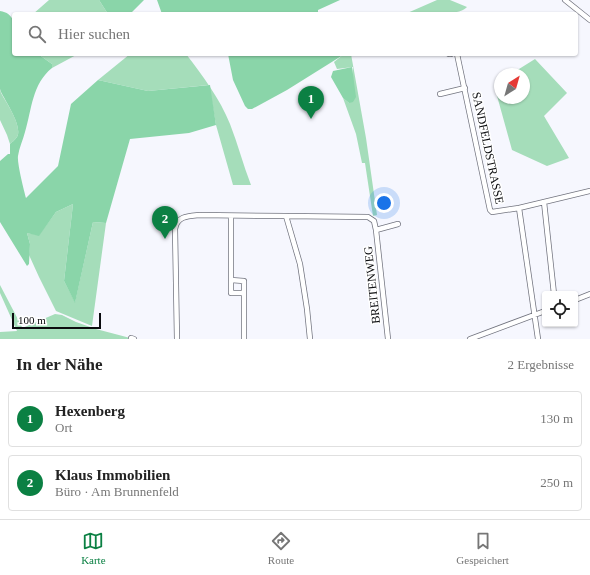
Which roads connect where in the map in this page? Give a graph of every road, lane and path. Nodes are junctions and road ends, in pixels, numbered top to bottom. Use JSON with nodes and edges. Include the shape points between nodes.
{"nodes":[{"id":1,"x":565,"y":0,"type":"edge"},
{"id":2,"x":573,"y":2,"type":"edge"},
{"id":3,"x":590,"y":20,"type":"edge"},
{"id":4,"x":457,"y":56,"type":"edge"},
{"id":5,"x":465,"y":88,"type":"junction"},
{"id":6,"x":440,"y":94,"type":"dead end"},
{"id":7,"x":590,"y":191,"type":"edge"},
{"id":8,"x":544,"y":202,"type":"junction"},
{"id":9,"x":519,"y":208,"type":"junction"},
{"id":10,"x":231,"y":216,"type":"junction"},
{"id":11,"x":286,"y":216,"type":"junction"},
{"id":12,"x":398,"y":224,"type":"dead end"},
{"id":13,"x":376,"y":230,"type":"junction"},
{"id":14,"x":232,"y":280,"type":"junction"},
{"id":15,"x":554,"y":291,"type":"edge"},
{"id":16,"x":244,"y":293,"type":"junction"},
{"id":17,"x":590,"y":294,"type":"edge"},
{"id":18,"x":578,"y":299,"type":"edge"},
{"id":19,"x":542,"y":312,"type":"edge"},
{"id":20,"x":535,"y":314,"type":"junction"},
{"id":21,"x":483,"y":337,"type":"edge"},
{"id":22,"x":177,"y":339,"type":"edge"},
{"id":23,"x":244,"y":339,"type":"edge"},
{"id":24,"x":310,"y":339,"type":"edge"},
{"id":25,"x":388,"y":339,"type":"edge"},
{"id":26,"x":470,"y":339,"type":"edge"},
{"id":27,"x":538,"y":339,"type":"edge"}],
"edges":[{"from":1,"to":2,"type":"street"},
{"from":2,"to":3,"type":"street"},
{"from":4,"to":5,"type":"street","name":"SANDFELDSTRASSE"},
{"from":5,"to":6,"type":"street","name":"SANDFELDSTRASSE"},
{"from":5,"to":9,"type":"street","name":"SANDFELDSTRASSE","via":[[490,210],[492,212]]},
{"from":7,"to":8,"type":"street"},
{"from":8,"to":9,"type":"street"},
{"from":8,"to":15,"type":"street"},
{"from":9,"to":20,"type":"street"},
{"from":10,"to":11,"type":"street"},
{"from":10,"to":14,"type":"street"},
{"from":10,"to":22,"type":"street","via":[[186,216],[179,219],[176,224]]},
{"from":11,"to":13,"type":"street","name":"BREITENWEG","via":[[368,217],[374,221]]},
{"from":11,"to":24,"type":"street","via":[[300,264]]},
{"from":12,"to":13,"type":"street","name":"BREITENWEG"},
{"from":13,"to":25,"type":"street","name":"BREITENWEG"},
{"from":14,"to":16,"type":"street","via":[[244,281]]},
{"from":14,"to":16,"type":"street","via":[[231,292]]},
{"from":16,"to":23,"type":"street"},
{"from":17,"to":18,"type":"street"},
{"from":19,"to":20,"type":"street"},
{"from":20,"to":21,"type":"street"},
{"from":20,"to":27,"type":"street"},
{"from":21,"to":26,"type":"street"}]}
